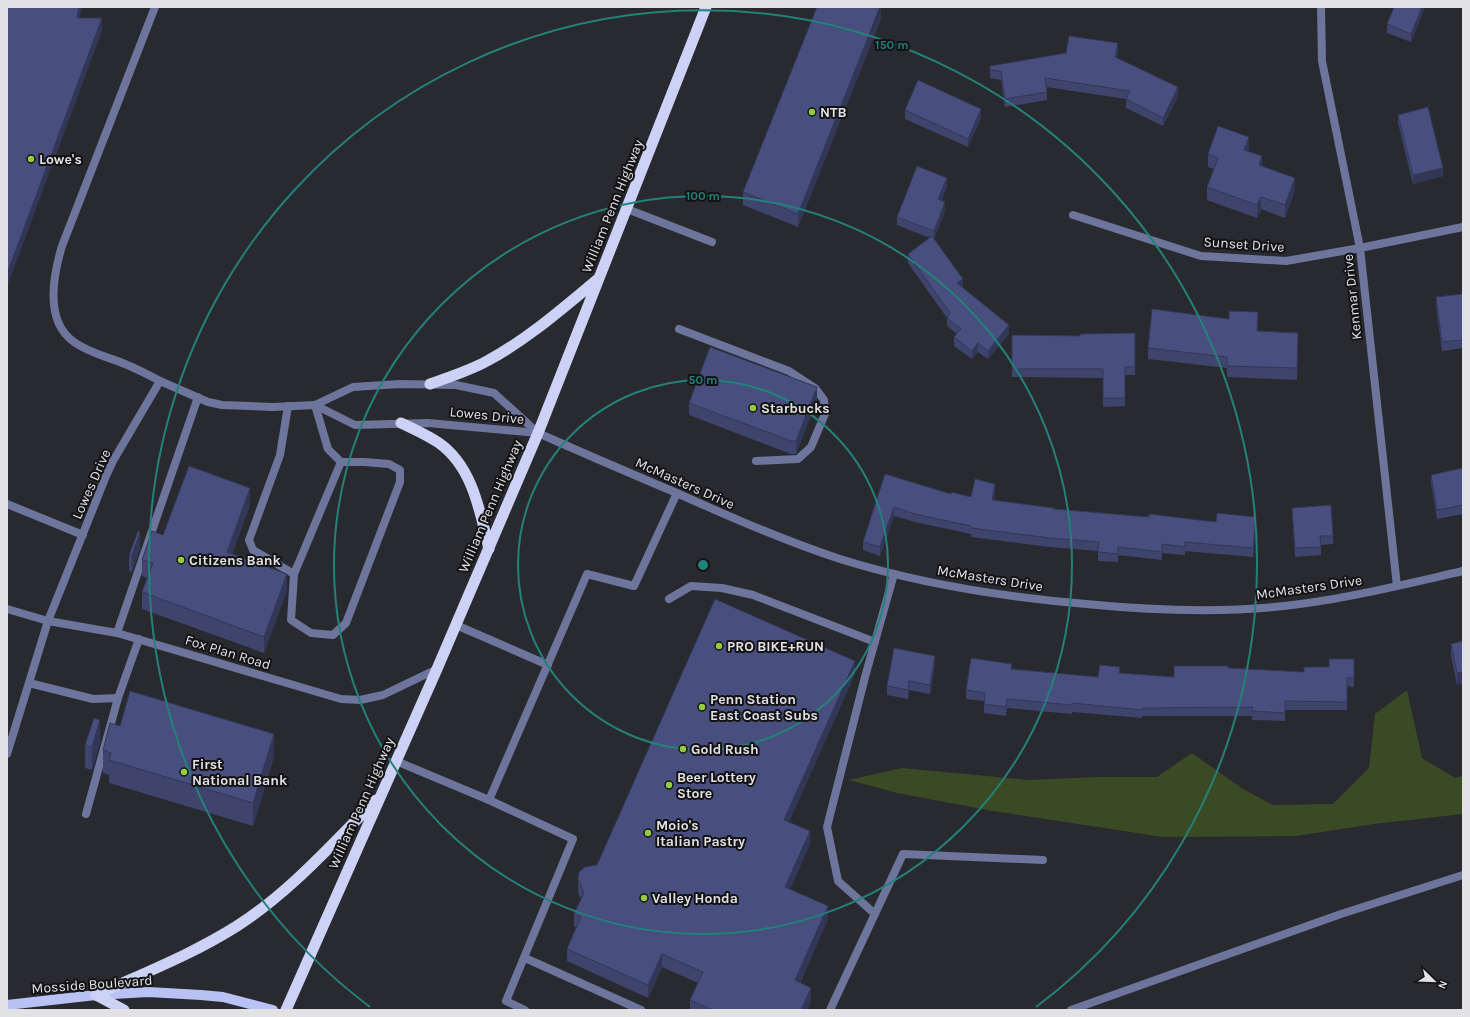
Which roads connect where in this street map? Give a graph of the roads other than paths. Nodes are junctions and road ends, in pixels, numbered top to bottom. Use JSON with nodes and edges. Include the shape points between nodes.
{"nodes":[{"id":1,"x":155,"y":7,"type":"edge"},
{"id":2,"x":706,"y":7,"type":"edge"},
{"id":3,"x":1321,"y":7,"type":"edge"},
{"id":4,"x":627,"y":209,"type":"junction"},
{"id":5,"x":1073,"y":215,"type":"dead end"},
{"id":6,"x":1463,"y":227,"type":"edge"},
{"id":7,"x":712,"y":242,"type":"dead end"},
{"id":8,"x":1360,"y":248,"type":"junction"},
{"id":9,"x":599,"y":278,"type":"junction"},
{"id":10,"x":679,"y":329,"type":"dead end"},
{"id":11,"x":160,"y":381,"type":"junction"},
{"id":12,"x":430,"y":384,"type":"junction"},
{"id":13,"x":198,"y":398,"type":"junction"},
{"id":14,"x":315,"y":405,"type":"junction"},
{"id":15,"x":288,"y":406,"type":"junction"},
{"id":16,"x":401,"y":423,"type":"junction"},
{"id":17,"x":538,"y":433,"type":"junction"},
{"id":18,"x":756,"y":461,"type":"dead end"},
{"id":19,"x":341,"y":462,"type":"junction"},
{"id":20,"x":677,"y":493,"type":"junction"},
{"id":21,"x":7,"y":504,"type":"edge"},
{"id":22,"x":83,"y":535,"type":"junction"},
{"id":23,"x":489,"y":549,"type":"junction"},
{"id":24,"x":1463,"y":571,"type":"edge"},
{"id":25,"x":294,"y":574,"type":"junction"},
{"id":26,"x":894,"y":574,"type":"junction"},
{"id":27,"x":1397,"y":586,"type":"junction"},
{"id":28,"x":669,"y":599,"type":"dead end"},
{"id":29,"x":7,"y":609,"type":"edge"},
{"id":30,"x":48,"y":621,"type":"junction"},
{"id":31,"x":456,"y":624,"type":"junction"},
{"id":32,"x":117,"y":633,"type":"junction"},
{"id":33,"x":139,"y":639,"type":"junction"},
{"id":34,"x":875,"y":642,"type":"junction"},
{"id":35,"x":548,"y":665,"type":"junction"},
{"id":36,"x":437,"y":670,"type":"junction"},
{"id":37,"x":29,"y":683,"type":"junction"},
{"id":38,"x":118,"y":698,"type":"junction"},
{"id":39,"x":7,"y":754,"type":"edge"},
{"id":40,"x":396,"y":761,"type":"junction"},
{"id":41,"x":381,"y":796,"type":"junction"},
{"id":42,"x":489,"y":800,"type":"junction"},
{"id":43,"x":86,"y":814,"type":"dead end"},
{"id":44,"x":1043,"y":860,"type":"dead end"},
{"id":45,"x":1463,"y":876,"type":"edge"},
{"id":46,"x":875,"y":914,"type":"junction"},
{"id":47,"x":525,"y":958,"type":"junction"},
{"id":48,"x":96,"y":995,"type":"junction"},
{"id":49,"x":7,"y":1005,"type":"edge"},
{"id":50,"x":124,"y":1010,"type":"edge"},
{"id":51,"x":273,"y":1010,"type":"edge"},
{"id":52,"x":286,"y":1010,"type":"edge"},
{"id":53,"x":525,"y":1010,"type":"edge"},
{"id":54,"x":641,"y":1010,"type":"edge"},
{"id":55,"x":830,"y":1010,"type":"edge"},
{"id":56,"x":1071,"y":1010,"type":"edge"}],
"edges":[{"from":1,"to":11,"type":"street","via":[[62,246],[55,271],[54,306],[58,320],[74,342]]},
{"from":2,"to":4,"type":"highway","name":"William Penn Highway"},
{"from":3,"to":8,"type":"street","name":"Kenmar Drive","via":[[1322,61]]},
{"from":4,"to":7,"type":"street"},
{"from":4,"to":9,"type":"highway","name":"William Penn Highway"},
{"from":5,"to":8,"type":"street","name":"Sunset Drive","via":[[1201,256],[1286,262]]},
{"from":6,"to":8,"type":"street","name":"Sunset Drive"},
{"from":8,"to":27,"type":"street","name":"Kenmar Drive"},
{"from":9,"to":12,"type":"highway","via":[[504,351],[466,371]]},
{"from":9,"to":17,"type":"highway","name":"William Penn Highway"},
{"from":10,"to":18,"type":"street","via":[[789,371],[815,388],[824,400],[825,414],[811,447],[798,459]]},
{"from":11,"to":13,"type":"street","name":"Lowes Drive"},
{"from":11,"to":22,"type":"street","name":"Lowes Drive","via":[[113,461]]},
{"from":12,"to":14,"type":"street","name":"Lowes Drive","via":[[353,387]]},
{"from":12,"to":17,"type":"street","name":"Lowes Drive","via":[[456,385],[494,392]]},
{"from":13,"to":15,"type":"street","name":"Lowes Drive","via":[[222,404]]},
{"from":13,"to":32,"type":"street"},
{"from":14,"to":15,"type":"street","name":"Lowes Drive"},
{"from":14,"to":16,"type":"street","name":"Lowes Drive","via":[[354,425]]},
{"from":14,"to":19,"type":"street","via":[[328,449]]},
{"from":15,"to":25,"type":"street","via":[[280,455],[249,540],[254,550]]},
{"from":16,"to":17,"type":"street","name":"Lowes Drive","via":[[451,424]]},
{"from":16,"to":23,"type":"highway","via":[[440,444],[459,463],[474,492]]},
{"from":17,"to":20,"type":"street","name":"McMasters Drive"},
{"from":17,"to":23,"type":"highway","name":"William Penn Highway"},
{"from":19,"to":25,"type":"street"},
{"from":19,"to":25,"type":"street","via":[[389,464],[400,470],[400,482],[346,623],[333,635],[311,633],[291,620]]},
{"from":20,"to":26,"type":"street","name":"McMasters Drive","via":[[793,543]]},
{"from":20,"to":35,"type":"street","via":[[634,586],[587,574]]},
{"from":21,"to":22,"type":"street"},
{"from":22,"to":30,"type":"street","name":"Lowes Drive"},
{"from":23,"to":31,"type":"highway","name":"William Penn Highway"},
{"from":24,"to":27,"type":"street","name":"McMasters Drive"},
{"from":26,"to":27,"type":"street","name":"McMasters Drive","via":[[1007,596],[1174,610],[1273,607],[1329,600]]},
{"from":26,"to":34,"type":"street"},
{"from":28,"to":34,"type":"street","via":[[691,586],[722,588],[753,595]]},
{"from":29,"to":30,"type":"street","name":"Fox Plan Road"},
{"from":30,"to":32,"type":"street","name":"Fox Plan Road"},
{"from":30,"to":37,"type":"street","name":"Lowes Drive"},
{"from":31,"to":35,"type":"street"},
{"from":31,"to":36,"type":"highway","name":"William Penn Highway"},
{"from":32,"to":33,"type":"street","name":"Fox Plan Road"},
{"from":33,"to":36,"type":"street","name":"Fox Plan Road","via":[[346,699],[360,700],[383,695]]},
{"from":33,"to":38,"type":"street"},
{"from":34,"to":46,"type":"street","via":[[826,827],[838,881]]},
{"from":35,"to":42,"type":"street"},
{"from":36,"to":40,"type":"highway","name":"William Penn Highway"},
{"from":37,"to":38,"type":"street","via":[[93,699]]},
{"from":37,"to":39,"type":"street","name":"Lowes Drive"},
{"from":38,"to":43,"type":"street"},
{"from":40,"to":41,"type":"highway","name":"William Penn Highway"},
{"from":40,"to":42,"type":"street"},
{"from":41,"to":48,"type":"highway","via":[[291,886],[238,925],[187,954]]},
{"from":41,"to":52,"type":"highway","name":"William Penn Highway"},
{"from":42,"to":47,"type":"street","via":[[573,839]]},
{"from":44,"to":46,"type":"street","via":[[903,854]]},
{"from":45,"to":56,"type":"street","via":[[1341,914]]},
{"from":46,"to":55,"type":"street"},
{"from":47,"to":53,"type":"street","via":[[506,1001]]},
{"from":47,"to":54,"type":"street"},
{"from":48,"to":49,"type":"main road","name":"Mosside Boulevard"},
{"from":48,"to":50,"type":"highway"},
{"from":48,"to":51,"type":"main road","name":"Mosside Boulevard","via":[[148,992],[201,995],[223,997]]}]}
